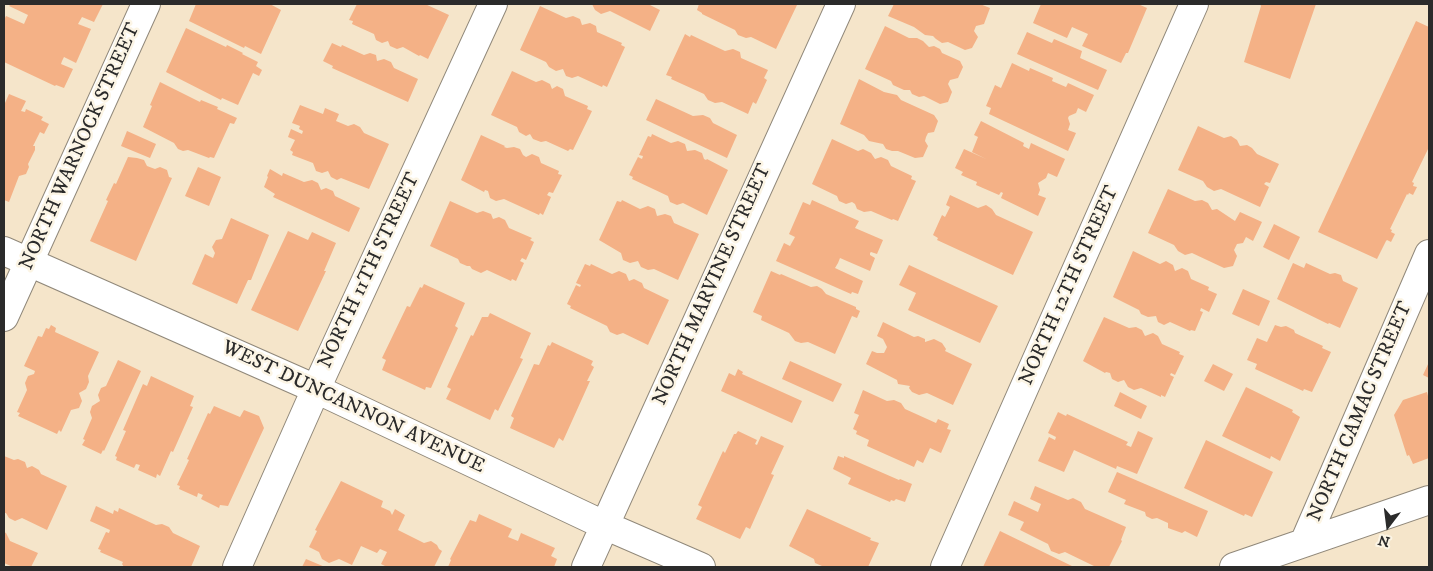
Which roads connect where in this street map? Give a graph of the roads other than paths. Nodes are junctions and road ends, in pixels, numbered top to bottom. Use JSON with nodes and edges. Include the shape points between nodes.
{"nodes":[{"id":1,"x":146,"y":4,"type":"edge"},
{"id":2,"x":493,"y":4,"type":"edge"},
{"id":3,"x":841,"y":4,"type":"edge"},
{"id":4,"x":1194,"y":4,"type":"edge"},
{"id":5,"x":4,"y":251,"type":"edge"},
{"id":6,"x":1429,"y":254,"type":"edge"},
{"id":7,"x":29,"y":263,"type":"junction"},
{"id":8,"x":4,"y":318,"type":"edge"},
{"id":9,"x":316,"y":389,"type":"junction"},
{"id":10,"x":1429,"y":500,"type":"edge"},
{"id":11,"x":604,"y":525,"type":"junction"},
{"id":12,"x":1304,"y":543,"type":"junction"},
{"id":13,"x":238,"y":567,"type":"edge"},
{"id":14,"x":586,"y":567,"type":"edge"},
{"id":15,"x":701,"y":567,"type":"edge"},
{"id":16,"x":945,"y":567,"type":"edge"},
{"id":17,"x":1234,"y":567,"type":"edge"}],
"edges":[{"from":1,"to":7,"type":"street","name":"NORTH WARNOCK STREET"},
{"from":2,"to":9,"type":"street","name":"NORTH 11TH STREET"},
{"from":3,"to":11,"type":"street","name":"NORTH MARVINE STREET"},
{"from":4,"to":16,"type":"street","name":"NORTH 12TH STREET"},
{"from":5,"to":7,"type":"street","name":"WEST DUNCANNON AVENUE"},
{"from":6,"to":12,"type":"street","name":"NORTH CAMAC STREET"},
{"from":7,"to":8,"type":"street","name":"NORTH WARNOCK STREET"},
{"from":7,"to":9,"type":"street","name":"WEST DUNCANNON AVENUE"},
{"from":9,"to":11,"type":"street","name":"WEST DUNCANNON AVENUE"},
{"from":9,"to":13,"type":"street","name":"NORTH 11TH STREET"},
{"from":10,"to":12,"type":"street"},
{"from":11,"to":14,"type":"street","name":"NORTH MARVINE STREET"},
{"from":11,"to":15,"type":"street","name":"WEST DUNCANNON AVENUE"},
{"from":12,"to":17,"type":"street"}]}
